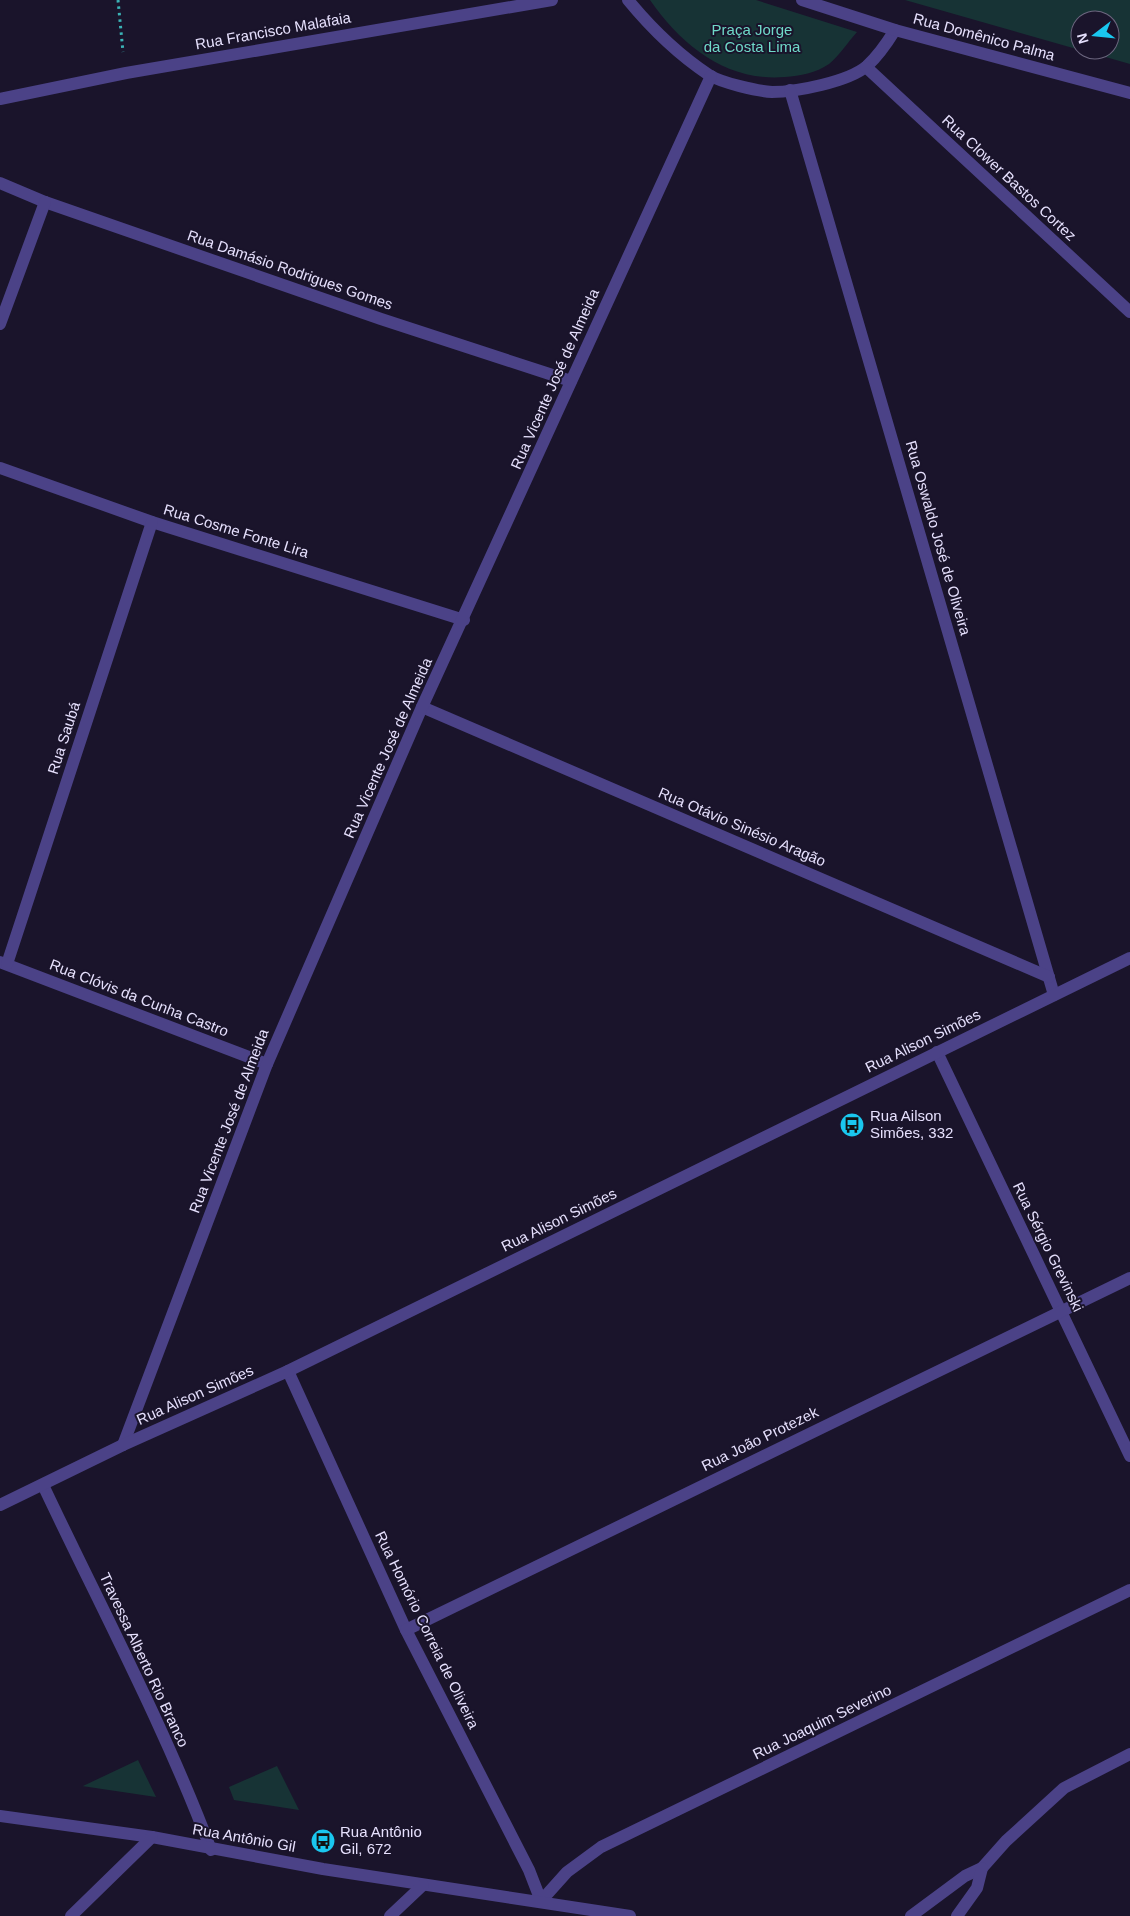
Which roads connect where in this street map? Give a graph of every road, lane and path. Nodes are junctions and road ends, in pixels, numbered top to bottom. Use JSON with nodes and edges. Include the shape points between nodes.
{"nodes":[{"id":1,"x":118,"y":0,"type":"edge"},
{"id":2,"x":552,"y":0,"type":"edge"},
{"id":3,"x":628,"y":0,"type":"edge"},
{"id":4,"x":802,"y":0,"type":"edge"},
{"id":5,"x":895,"y":30,"type":"junction"},
{"id":6,"x":866,"y":67,"type":"junction"},
{"id":7,"x":126,"y":73,"type":"junction"},
{"id":8,"x":711,"y":76,"type":"junction"},
{"id":9,"x":790,"y":90,"type":"junction"},
{"id":10,"x":1130,"y":93,"type":"edge"},
{"id":11,"x":0,"y":98,"type":"edge"},
{"id":12,"x":0,"y":183,"type":"edge"},
{"id":13,"x":45,"y":202,"type":"junction"},
{"id":14,"x":1130,"y":312,"type":"edge"},
{"id":15,"x":0,"y":324,"type":"edge"},
{"id":16,"x":571,"y":381,"type":"junction"},
{"id":17,"x":0,"y":468,"type":"edge"},
{"id":18,"x":152,"y":522,"type":"junction"},
{"id":19,"x":464,"y":620,"type":"junction"},
{"id":20,"x":422,"y":707,"type":"junction"},
{"id":21,"x":1130,"y":958,"type":"edge"},
{"id":22,"x":4,"y":963,"type":"edge"},
{"id":23,"x":1049,"y":977,"type":"junction"},
{"id":24,"x":1054,"y":995,"type":"junction"},
{"id":25,"x":937,"y":1052,"type":"junction"},
{"id":26,"x":267,"y":1064,"type":"junction"},
{"id":27,"x":1130,"y":1278,"type":"edge"},
{"id":28,"x":1061,"y":1310,"type":"junction"},
{"id":29,"x":288,"y":1371,"type":"junction"},
{"id":30,"x":123,"y":1445,"type":"junction"},
{"id":31,"x":1130,"y":1456,"type":"edge"},
{"id":32,"x":43,"y":1485,"type":"junction"},
{"id":33,"x":0,"y":1505,"type":"edge"},
{"id":34,"x":1130,"y":1590,"type":"edge"},
{"id":35,"x":406,"y":1630,"type":"junction"},
{"id":36,"x":1130,"y":1754,"type":"edge"},
{"id":37,"x":0,"y":1816,"type":"edge"},
{"id":38,"x":152,"y":1837,"type":"junction"},
{"id":39,"x":212,"y":1850,"type":"junction"},
{"id":40,"x":982,"y":1868,"type":"junction"},
{"id":41,"x":423,"y":1885,"type":"junction"},
{"id":42,"x":541,"y":1901,"type":"junction"},
{"id":43,"x":71,"y":1916,"type":"edge"},
{"id":44,"x":390,"y":1916,"type":"edge"},
{"id":45,"x":630,"y":1916,"type":"edge"},
{"id":46,"x":911,"y":1916,"type":"edge"},
{"id":47,"x":957,"y":1916,"type":"edge"}],
"edges":[{"from":1,"to":7,"type":"path"},
{"from":2,"to":7,"type":"street","name":"Rua Francisco Malafaia"},
{"from":3,"to":8,"type":"street","via":[[669,43]]},
{"from":4,"to":5,"type":"street","name":"Rua Domênico Palma"},
{"from":5,"to":6,"type":"street"},
{"from":5,"to":10,"type":"street","name":"Rua Domênico Palma"},
{"from":6,"to":9,"type":"street","via":[[825,83]]},
{"from":6,"to":14,"type":"street","name":"Rua Clower Bastos Cortez"},
{"from":7,"to":11,"type":"street","name":"Rua Francisco Malafaia"},
{"from":8,"to":9,"type":"street","via":[[752,89]]},
{"from":8,"to":16,"type":"street","name":"Rua Vicente José de Almeida"},
{"from":9,"to":23,"type":"street","name":"Rua Oswaldo José de Oliveira"},
{"from":12,"to":13,"type":"street","name":"Rua Damásio Rodrigues Gomes"},
{"from":13,"to":15,"type":"street"},
{"from":13,"to":16,"type":"street","name":"Rua Damásio Rodrigues Gomes"},
{"from":16,"to":19,"type":"street","name":"Rua Vicente José de Almeida"},
{"from":17,"to":18,"type":"street","name":"Rua Cosme Fonte Lira"},
{"from":18,"to":19,"type":"street","name":"Rua Cosme Fonte Lira"},
{"from":18,"to":22,"type":"street","name":"Rua Saubá"},
{"from":19,"to":20,"type":"street","name":"Rua Vicente José de Almeida"},
{"from":20,"to":23,"type":"street","name":"Rua Otávio Sinésio Aragão"},
{"from":20,"to":26,"type":"street","name":"Rua Vicente José de Almeida"},
{"from":21,"to":24,"type":"street","name":"Rua Alison Simões"},
{"from":22,"to":26,"type":"street","name":"Rua Clóvis da Cunha Castro"},
{"from":23,"to":24,"type":"street","name":"Rua Oswaldo José de Oliveira"},
{"from":24,"to":25,"type":"street","name":"Rua Alison Simões"},
{"from":25,"to":28,"type":"street","name":"Rua Sérgio Grevinski"},
{"from":25,"to":29,"type":"street","name":"Rua Alison Simões"},
{"from":26,"to":30,"type":"street","name":"Rua Vicente José de Almeida"},
{"from":27,"to":28,"type":"street","name":"Rua João Protezek"},
{"from":28,"to":31,"type":"street","name":"Rua Sérgio Grevinski"},
{"from":28,"to":35,"type":"street","name":"Rua João Protezek"},
{"from":29,"to":30,"type":"street","name":"Rua Alison Simões"},
{"from":29,"to":35,"type":"street","name":"Rua Homório Correia de Oliveira"},
{"from":30,"to":32,"type":"street","name":"Rua Alison Simões"},
{"from":32,"to":33,"type":"street","name":"Rua Alison Simões"},
{"from":32,"to":39,"type":"street","name":"Travessa Alberto Rio Branco","via":[[135,1676]]},
{"from":34,"to":42,"type":"street","name":"Rua Joaquim Severino","via":[[601,1847],[567,1872]]},
{"from":35,"to":42,"type":"street","name":"Rua Homório Correia de Oliveira","via":[[529,1870]]},
{"from":36,"to":40,"type":"street","via":[[1064,1788],[1006,1841]]},
{"from":37,"to":38,"type":"street","name":"Rua Antônio Gil"},
{"from":38,"to":39,"type":"street","name":"Rua Antônio Gil"},
{"from":38,"to":43,"type":"street"},
{"from":39,"to":41,"type":"street","name":"Rua Antônio Gil"},
{"from":40,"to":46,"type":"street","via":[[965,1876]]},
{"from":40,"to":47,"type":"street","via":[[977,1888]]},
{"from":41,"to":42,"type":"street","name":"Rua Antônio Gil"},
{"from":41,"to":44,"type":"street"},
{"from":42,"to":45,"type":"street","name":"Rua Antônio Gil"}]}
